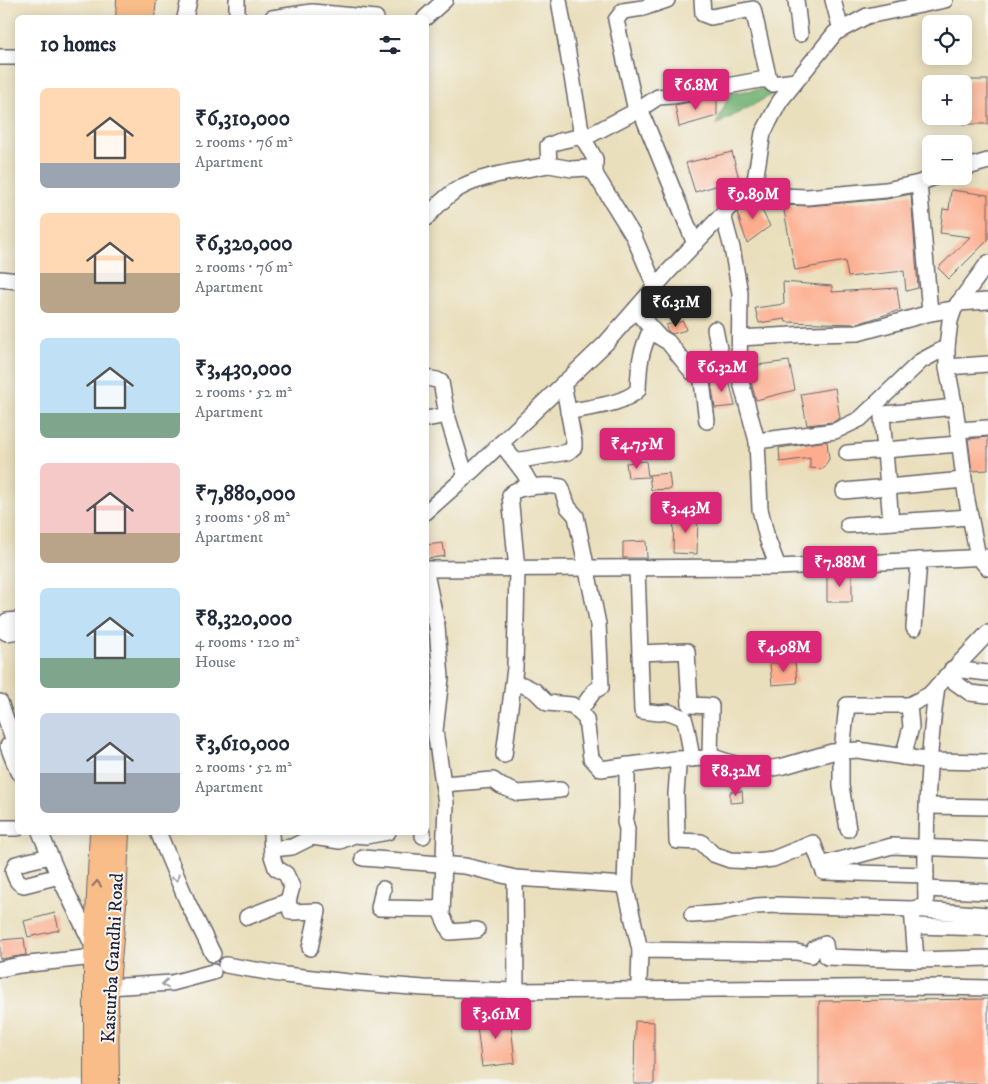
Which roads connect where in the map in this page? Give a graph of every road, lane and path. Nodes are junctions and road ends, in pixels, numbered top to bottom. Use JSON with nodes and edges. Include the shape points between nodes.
{"nodes":[{"id":1,"x":127,"y":0,"type":"edge"},
{"id":2,"x":146,"y":0,"type":"edge"},
{"id":3,"x":189,"y":0,"type":"edge"},
{"id":4,"x":237,"y":0,"type":"edge"},
{"id":5,"x":445,"y":0,"type":"edge"},
{"id":6,"x":558,"y":0,"type":"edge"},
{"id":7,"x":667,"y":0,"type":"edge"},
{"id":8,"x":702,"y":0,"type":"edge"},
{"id":9,"x":796,"y":0,"type":"edge"},
{"id":10,"x":833,"y":0,"type":"edge"},
{"id":11,"x":945,"y":0,"type":"edge"},
{"id":12,"x":126,"y":15,"type":"edge"},
{"id":13,"x":144,"y":15,"type":"edge"},
{"id":14,"x":186,"y":15,"type":"edge"},
{"id":15,"x":238,"y":15,"type":"edge"},
{"id":16,"x":292,"y":15,"type":"edge"},
{"id":17,"x":344,"y":15,"type":"edge"},
{"id":18,"x":428,"y":15,"type":"edge"},
{"id":19,"x":841,"y":30,"type":"junction"},
{"id":20,"x":800,"y":34,"type":"dead end"},
{"id":21,"x":0,"y":57,"type":"edge"},
{"id":22,"x":15,"y":57,"type":"edge"},
{"id":23,"x":769,"y":80,"type":"junction"},
{"id":24,"x":796,"y":81,"type":"junction"},
{"id":25,"x":638,"y":110,"type":"junction"},
{"id":26,"x":582,"y":136,"type":"junction"},
{"id":27,"x":988,"y":161,"type":"edge"},
{"id":28,"x":549,"y":165,"type":"junction"},
{"id":29,"x":972,"y":166,"type":"edge"},
{"id":30,"x":594,"y":174,"type":"junction"},
{"id":31,"x":755,"y":180,"type":"junction"},
{"id":32,"x":922,"y":182,"type":"edge"},
{"id":33,"x":919,"y":183,"type":"junction"},
{"id":34,"x":429,"y":214,"type":"edge"},
{"id":35,"x":723,"y":215,"type":"junction"},
{"id":36,"x":695,"y":244,"type":"junction"},
{"id":37,"x":988,"y":263,"type":"edge"},
{"id":38,"x":0,"y":278,"type":"edge"},
{"id":39,"x":15,"y":280,"type":"edge"},
{"id":40,"x":655,"y":286,"type":"junction"},
{"id":41,"x":988,"y":301,"type":"edge"},
{"id":42,"x":956,"y":306,"type":"junction"},
{"id":43,"x":635,"y":310,"type":"junction"},
{"id":44,"x":930,"y":313,"type":"junction"},
{"id":45,"x":651,"y":329,"type":"junction"},
{"id":46,"x":715,"y":329,"type":"dead end"},
{"id":47,"x":740,"y":338,"type":"junction"},
{"id":48,"x":947,"y":347,"type":"junction"},
{"id":49,"x":739,"y":364,"type":"junction"},
{"id":50,"x":988,"y":364,"type":"edge"},
{"id":51,"x":947,"y":367,"type":"junction"},
{"id":52,"x":723,"y":369,"type":"junction"},
{"id":53,"x":701,"y":374,"type":"junction"},
{"id":54,"x":429,"y":378,"type":"edge"},
{"id":55,"x":563,"y":384,"type":"junction"},
{"id":56,"x":955,"y":407,"type":"junction"},
{"id":57,"x":568,"y":412,"type":"junction"},
{"id":58,"x":447,"y":415,"type":"junction"},
{"id":59,"x":429,"y":418,"type":"edge"},
{"id":60,"x":707,"y":421,"type":"dead end"},
{"id":61,"x":988,"y":428,"type":"edge"},
{"id":62,"x":959,"y":437,"type":"junction"},
{"id":63,"x":757,"y":441,"type":"junction"},
{"id":64,"x":501,"y":443,"type":"junction"},
{"id":65,"x":885,"y":450,"type":"junction"},
{"id":66,"x":847,"y":453,"type":"dead end"},
{"id":67,"x":515,"y":460,"type":"junction"},
{"id":68,"x":466,"y":477,"type":"junction"},
{"id":69,"x":964,"y":480,"type":"junction"},
{"id":70,"x":532,"y":487,"type":"junction"},
{"id":71,"x":888,"y":487,"type":"junction"},
{"id":72,"x":844,"y":491,"type":"dead end"},
{"id":73,"x":429,"y":509,"type":"edge"},
{"id":74,"x":970,"y":517,"type":"junction"},
{"id":75,"x":891,"y":522,"type":"junction"},
{"id":76,"x":848,"y":525,"type":"dead end"},
{"id":77,"x":983,"y":557,"type":"edge"},
{"id":78,"x":919,"y":560,"type":"junction"},
{"id":79,"x":778,"y":567,"type":"junction"},
{"id":80,"x":586,"y":568,"type":"junction"},
{"id":81,"x":637,"y":568,"type":"junction"},
{"id":82,"x":988,"y":568,"type":"edge"},
{"id":83,"x":429,"y":569,"type":"edge"},
{"id":84,"x":517,"y":570,"type":"junction"},
{"id":85,"x":429,"y":587,"type":"edge"},
{"id":86,"x":15,"y":620,"type":"edge"},
{"id":87,"x":0,"y":628,"type":"edge"},
{"id":88,"x":914,"y":628,"type":"dead end"},
{"id":89,"x":15,"y":632,"type":"edge"},
{"id":90,"x":988,"y":633,"type":"edge"},
{"id":91,"x":640,"y":653,"type":"junction"},
{"id":92,"x":988,"y":673,"type":"edge"},
{"id":93,"x":945,"y":677,"type":"junction"},
{"id":94,"x":513,"y":685,"type":"junction"},
{"id":95,"x":988,"y":695,"type":"edge"},
{"id":96,"x":432,"y":701,"type":"edge"},
{"id":97,"x":0,"y":702,"type":"edge"},
{"id":98,"x":909,"y":704,"type":"junction"},
{"id":99,"x":579,"y":712,"type":"junction"},
{"id":100,"x":431,"y":721,"type":"edge"},
{"id":101,"x":0,"y":723,"type":"edge"},
{"id":102,"x":15,"y":745,"type":"edge"},
{"id":103,"x":842,"y":751,"type":"junction"},
{"id":104,"x":504,"y":755,"type":"dead end"},
{"id":105,"x":903,"y":756,"type":"junction"},
{"id":106,"x":433,"y":757,"type":"edge"},
{"id":107,"x":692,"y":758,"type":"junction"},
{"id":108,"x":710,"y":758,"type":"junction"},
{"id":109,"x":675,"y":759,"type":"junction"},
{"id":110,"x":930,"y":761,"type":"junction"},
{"id":111,"x":988,"y":762,"type":"edge"},
{"id":112,"x":15,"y":764,"type":"edge"},
{"id":113,"x":627,"y":765,"type":"junction"},
{"id":114,"x":443,"y":784,"type":"junction"},
{"id":115,"x":560,"y":790,"type":"dead end"},
{"id":116,"x":928,"y":806,"type":"junction"},
{"id":117,"x":988,"y":807,"type":"edge"},
{"id":118,"x":0,"y":828,"type":"edge"},
{"id":119,"x":15,"y":828,"type":"edge"},
{"id":120,"x":848,"y":829,"type":"dead end"},
{"id":121,"x":41,"y":835,"type":"edge"},
{"id":122,"x":49,"y":835,"type":"edge"},
{"id":123,"x":100,"y":835,"type":"edge"},
{"id":124,"x":119,"y":835,"type":"edge"},
{"id":125,"x":159,"y":835,"type":"edge"},
{"id":126,"x":271,"y":835,"type":"edge"},
{"id":127,"x":352,"y":835,"type":"edge"},
{"id":128,"x":927,"y":847,"type":"junction"},
{"id":129,"x":272,"y":849,"type":"junction"},
{"id":130,"x":988,"y":850,"type":"edge"},
{"id":131,"x":50,"y":856,"type":"junction"},
{"id":132,"x":363,"y":858,"type":"dead end"},
{"id":133,"x":444,"y":865,"type":"junction"},
{"id":134,"x":821,"y":865,"type":"junction"},
{"id":135,"x":59,"y":876,"type":"junction"},
{"id":136,"x":515,"y":878,"type":"junction"},
{"id":137,"x":926,"y":882,"type":"junction"},
{"id":138,"x":988,"y":884,"type":"edge"},
{"id":139,"x":625,"y":885,"type":"junction"},
{"id":140,"x":383,"y":888,"type":"dead end"},
{"id":141,"x":988,"y":892,"type":"edge"},
{"id":142,"x":288,"y":901,"type":"junction"},
{"id":143,"x":442,"y":909,"type":"junction"},
{"id":144,"x":912,"y":909,"type":"junction"},
{"id":145,"x":692,"y":915,"type":"dead end"},
{"id":146,"x":988,"y":915,"type":"edge"},
{"id":147,"x":247,"y":917,"type":"dead end"},
{"id":148,"x":914,"y":926,"type":"junction"},
{"id":149,"x":988,"y":928,"type":"edge"},
{"id":150,"x":477,"y":930,"type":"dead end"},
{"id":151,"x":94,"y":945,"type":"junction"},
{"id":152,"x":310,"y":948,"type":"dead end"},
{"id":153,"x":640,"y":950,"type":"junction"},
{"id":154,"x":988,"y":958,"type":"edge"},
{"id":155,"x":916,"y":960,"type":"junction"},
{"id":156,"x":0,"y":968,"type":"edge"},
{"id":157,"x":219,"y":969,"type":"junction"},
{"id":158,"x":639,"y":981,"type":"dead end"},
{"id":159,"x":108,"y":987,"type":"junction"},
{"id":160,"x":988,"y":988,"type":"edge"},
{"id":161,"x":516,"y":991,"type":"junction"},
{"id":162,"x":94,"y":1084,"type":"edge"},
{"id":163,"x":109,"y":1084,"type":"edge"}],
"edges":[{"from":1,"to":12,"type":"main road"},
{"from":2,"to":13,"type":"main road"},
{"from":3,"to":14,"type":"street"},
{"from":4,"to":15,"type":"street"},
{"from":5,"to":18,"type":"street"},
{"from":6,"to":26,"type":"street"},
{"from":7,"to":25,"type":"street","via":[[623,11],[616,20]]},
{"from":8,"to":23,"type":"street","via":[[704,14],[711,17],[753,9]]},
{"from":9,"to":20,"type":"street"},
{"from":10,"to":19,"type":"street"},
{"from":11,"to":19,"type":"street","via":[[867,16]]},
{"from":16,"to":17,"type":"street","via":[[312,12]]},
{"from":19,"to":24,"type":"street","via":[[835,33]]},
{"from":21,"to":22,"type":"street"},
{"from":23,"to":24,"type":"street","via":[[772,84]]},
{"from":23,"to":25,"type":"street","via":[[658,97]]},
{"from":24,"to":31,"type":"street","via":[[780,100],[763,133]]},
{"from":25,"to":26,"type":"street"},
{"from":25,"to":36,"type":"street"},
{"from":26,"to":28,"type":"street","via":[[548,146]]},
{"from":26,"to":30,"type":"street","via":[[594,160]]},
{"from":27,"to":29,"type":"street"},
{"from":28,"to":30,"type":"street","via":[[587,168]]},
{"from":28,"to":34,"type":"street","via":[[484,179],[459,188]]},
{"from":30,"to":40,"type":"street","via":[[634,238]]},
{"from":31,"to":33,"type":"street","via":[[780,196],[807,197],[886,190]]},
{"from":31,"to":35,"type":"street"},
{"from":32,"to":33,"type":"street"},
{"from":33,"to":44,"type":"street"},
{"from":35,"to":36,"type":"street"},
{"from":35,"to":47,"type":"street","via":[[740,293]]},
{"from":36,"to":40,"type":"street"},
{"from":37,"to":42,"type":"street"},
{"from":38,"to":39,"type":"street"},
{"from":40,"to":43,"type":"street"},
{"from":41,"to":42,"type":"street"},
{"from":42,"to":44,"type":"street"},
{"from":42,"to":48,"type":"street","via":[[950,321]]},
{"from":43,"to":45,"type":"street"},
{"from":43,"to":55,"type":"street"},
{"from":44,"to":47,"type":"street","via":[[858,333]]},
{"from":45,"to":53,"type":"street","via":[[668,342],[692,372]]},
{"from":45,"to":57,"type":"street","via":[[638,366],[638,390],[622,400]]},
{"from":46,"to":52,"type":"street"},
{"from":47,"to":49,"type":"street"},
{"from":48,"to":51,"type":"street"},
{"from":48,"to":63,"type":"street","via":[[921,362],[860,418],[835,431]]},
{"from":49,"to":52,"type":"street"},
{"from":49,"to":63,"type":"street","via":[[743,394]]},
{"from":50,"to":51,"type":"street"},
{"from":51,"to":56,"type":"street"},
{"from":52,"to":53,"type":"street"},
{"from":53,"to":60,"type":"street"},
{"from":54,"to":58,"type":"street","via":[[441,382]]},
{"from":55,"to":57,"type":"street"},
{"from":55,"to":64,"type":"street"},
{"from":56,"to":62,"type":"street"},
{"from":56,"to":65,"type":"street","via":[[884,414]]},
{"from":57,"to":67,"type":"street","via":[[574,442],[571,450]]},
{"from":58,"to":59,"type":"street"},
{"from":58,"to":68,"type":"street"},
{"from":61,"to":62,"type":"street"},
{"from":62,"to":65,"type":"street"},
{"from":62,"to":69,"type":"street"},
{"from":63,"to":79,"type":"street","via":[[760,509]]},
{"from":64,"to":67,"type":"street"},
{"from":64,"to":68,"type":"street"},
{"from":65,"to":66,"type":"street"},
{"from":65,"to":71,"type":"street"},
{"from":67,"to":70,"type":"street"},
{"from":68,"to":73,"type":"street"},
{"from":69,"to":71,"type":"street"},
{"from":69,"to":74,"type":"street"},
{"from":70,"to":80,"type":"street","via":[[559,486],[563,489],[568,507],[576,516]]},
{"from":70,"to":84,"type":"street","via":[[513,491],[510,495]]},
{"from":71,"to":72,"type":"street"},
{"from":71,"to":75,"type":"street"},
{"from":74,"to":75,"type":"street"},
{"from":74,"to":77,"type":"street"},
{"from":75,"to":76,"type":"street"},
{"from":77,"to":78,"type":"street"},
{"from":77,"to":82,"type":"street"},
{"from":78,"to":79,"type":"street"},
{"from":78,"to":88,"type":"street"},
{"from":79,"to":81,"type":"street"},
{"from":80,"to":81,"type":"street"},
{"from":80,"to":84,"type":"street"},
{"from":80,"to":99,"type":"street","via":[[598,624],[601,687],[594,691]]},
{"from":81,"to":91,"type":"street"},
{"from":83,"to":84,"type":"street"},
{"from":84,"to":94,"type":"street"},
{"from":85,"to":96,"type":"street","via":[[438,627],[441,678]]},
{"from":86,"to":87,"type":"street","via":[[7,621]]},
{"from":87,"to":89,"type":"street","via":[[8,633]]},
{"from":90,"to":93,"type":"street"},
{"from":91,"to":107,"type":"street","via":[[642,711],[669,712],[684,718]]},
{"from":91,"to":108,"type":"street","via":[[687,651],[690,705],[711,706]]},
{"from":92,"to":93,"type":"street"},
{"from":93,"to":95,"type":"street","via":[[970,692]]},
{"from":93,"to":98,"type":"street","via":[[929,695]]},
{"from":93,"to":110,"type":"street","via":[[933,716]]},
{"from":94,"to":99,"type":"street","via":[[523,685],[535,691],[547,703],[572,706]]},
{"from":94,"to":104,"type":"street"},
{"from":96,"to":100,"type":"street"},
{"from":97,"to":102,"type":"street"},
{"from":98,"to":103,"type":"street","via":[[847,705]]},
{"from":98,"to":105,"type":"street","via":[[911,727]]},
{"from":99,"to":113,"type":"street","via":[[586,719],[591,758],[601,769]]},
{"from":100,"to":106,"type":"street","via":[[435,731]]},
{"from":101,"to":112,"type":"street"},
{"from":103,"to":105,"type":"street","via":[[869,750]]},
{"from":103,"to":108,"type":"street","via":[[761,770]]},
{"from":103,"to":120,"type":"street","via":[[842,786]]},
{"from":105,"to":110,"type":"street"},
{"from":106,"to":114,"type":"street"},
{"from":107,"to":108,"type":"street"},
{"from":107,"to":109,"type":"street"},
{"from":109,"to":113,"type":"street"},
{"from":109,"to":134,"type":"street","via":[[678,767],[677,841],[701,842],[713,854],[730,860],[756,861],[773,859],[814,843]]},
{"from":110,"to":111,"type":"street"},
{"from":110,"to":116,"type":"street"},
{"from":113,"to":139,"type":"street"},
{"from":114,"to":115,"type":"street","via":[[493,780],[518,793]]},
{"from":114,"to":133,"type":"street","via":[[446,803]]},
{"from":116,"to":117,"type":"street"},
{"from":116,"to":128,"type":"street"},
{"from":118,"to":119,"type":"street"},
{"from":121,"to":131,"type":"street"},
{"from":122,"to":151,"type":"street"},
{"from":151,"to":123,"type":"main road","name":"Kasturba Gandhi Road","one_way":true},
{"from":124,"to":159,"type":"main road","name":"Kasturba Gandhi Road"},
{"from":125,"to":157,"type":"street","one_way":true,"via":[[213,954],[208,960],[208,967]]},
{"from":126,"to":129,"type":"street"},
{"from":127,"to":129,"type":"street","via":[[340,841],[312,837],[292,847]]},
{"from":128,"to":130,"type":"street"},
{"from":128,"to":134,"type":"street","via":[[892,846]]},
{"from":128,"to":137,"type":"street"},
{"from":129,"to":142,"type":"street","via":[[276,868],[286,874],[292,887]]},
{"from":131,"to":135,"type":"street"},
{"from":131,"to":135,"type":"street","via":[[16,864],[17,881],[24,884]]},
{"from":132,"to":133,"type":"street"},
{"from":133,"to":136,"type":"street","via":[[465,866]]},
{"from":133,"to":143,"type":"street"},
{"from":134,"to":137,"type":"street","via":[[824,872]]},
{"from":135,"to":151,"type":"street"},
{"from":136,"to":139,"type":"street"},
{"from":136,"to":161,"type":"street"},
{"from":137,"to":141,"type":"street"},
{"from":137,"to":144,"type":"street","via":[[926,906]]},
{"from":138,"to":141,"type":"street"},
{"from":139,"to":153,"type":"street"},
{"from":140,"to":143,"type":"street","via":[[379,908]]},
{"from":142,"to":147,"type":"street"},
{"from":142,"to":152,"type":"street","via":[[291,912],[318,911]]},
{"from":143,"to":150,"type":"street","via":[[450,932]]},
{"from":144,"to":145,"type":"street","via":[[776,905]]},
{"from":144,"to":146,"type":"street"},
{"from":144,"to":148,"type":"street"},
{"from":148,"to":149,"type":"street"},
{"from":148,"to":155,"type":"street"},
{"from":151,"to":156,"type":"street"},
{"from":151,"to":162,"type":"main road","name":"Kasturba Gandhi Road"},
{"from":153,"to":155,"type":"street","via":[[796,952],[811,955],[815,948],[825,944],[827,957]]},
{"from":153,"to":158,"type":"street"},
{"from":154,"to":155,"type":"street"},
{"from":157,"to":159,"type":"street","one_way":true,"via":[[172,983]]},
{"from":157,"to":161,"type":"street","via":[[424,988]]},
{"from":159,"to":163,"type":"main road","name":"Kasturba Gandhi Road"},
{"from":160,"to":161,"type":"street"}]}
